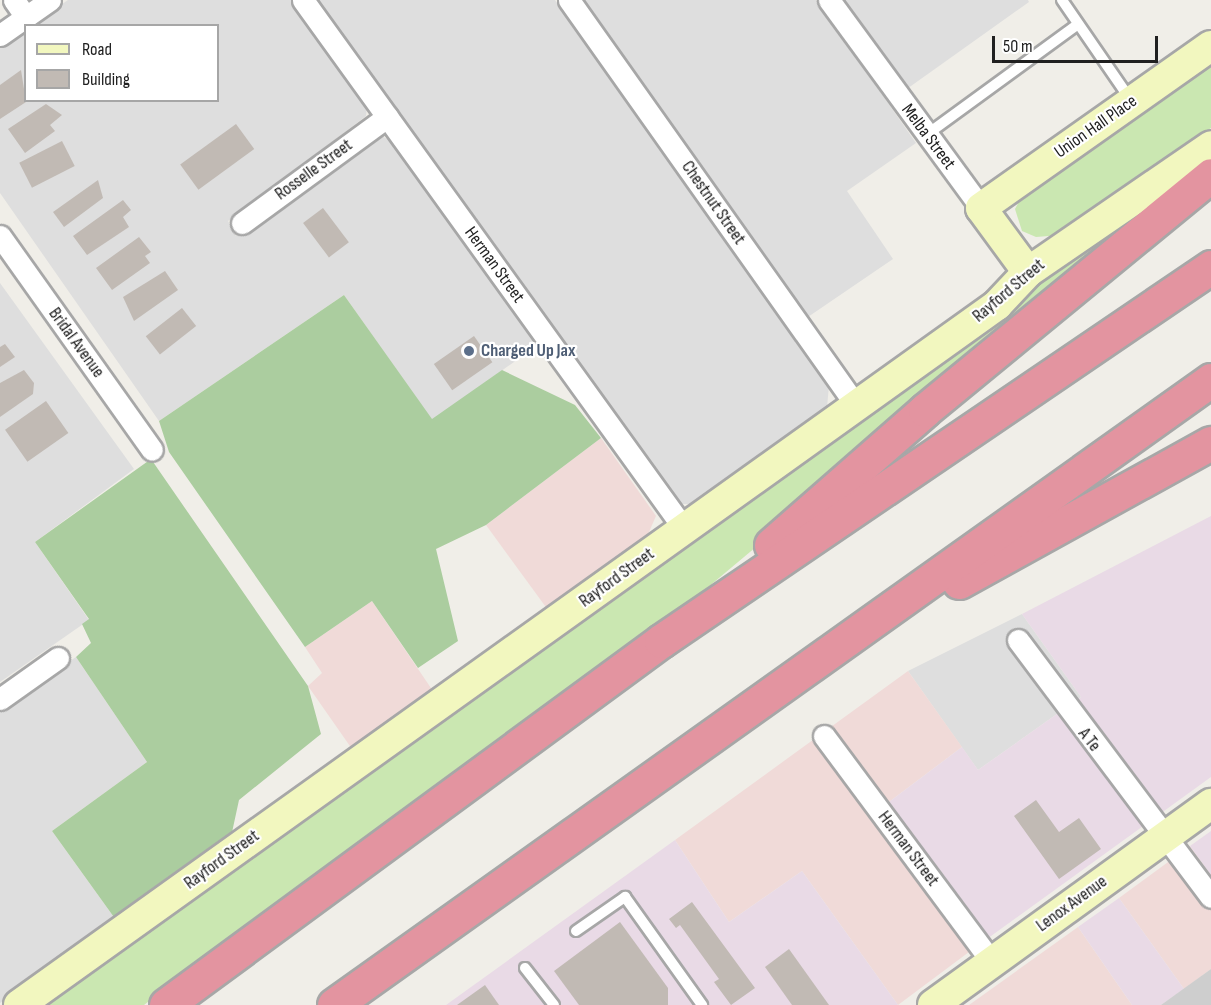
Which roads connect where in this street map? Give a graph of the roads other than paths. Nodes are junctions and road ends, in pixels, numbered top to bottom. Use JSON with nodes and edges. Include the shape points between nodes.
{"nodes":[{"id":1,"x":50,"y":0,"type":"edge"},
{"id":2,"x":303,"y":0,"type":"edge"},
{"id":3,"x":569,"y":0,"type":"edge"},
{"id":4,"x":829,"y":0,"type":"edge"},
{"id":5,"x":1062,"y":0,"type":"edge"},
{"id":6,"x":20,"y":8,"type":"edge"},
{"id":7,"x":1078,"y":24,"type":"junction"},
{"id":8,"x":0,"y":35,"type":"edge"},
{"id":9,"x":1211,"y":46,"type":"edge"},
{"id":10,"x":1132,"y":102,"type":"junction"},
{"id":11,"x":387,"y":117,"type":"junction"},
{"id":12,"x":926,"y":135,"type":"junction"},
{"id":13,"x":1211,"y":146,"type":"edge"},
{"id":14,"x":1211,"y":175,"type":"edge"},
{"id":15,"x":981,"y":208,"type":"junction"},
{"id":16,"x":242,"y":223,"type":"dead end"},
{"id":17,"x":0,"y":236,"type":"edge"},
{"id":18,"x":1211,"y":267,"type":"edge"},
{"id":19,"x":1028,"y":272,"type":"junction"},
{"id":20,"x":1211,"y":380,"type":"edge"},
{"id":21,"x":856,"y":407,"type":"junction"},
{"id":22,"x":1211,"y":443,"type":"edge"},
{"id":23,"x":152,"y":450,"type":"dead end"},
{"id":24,"x":685,"y":530,"type":"junction"},
{"id":25,"x":1018,"y":640,"type":"dead end"},
{"id":26,"x":661,"y":641,"type":"junction"},
{"id":27,"x":58,"y":658,"type":"dead end"},
{"id":28,"x":0,"y":699,"type":"edge"},
{"id":29,"x":825,"y":736,"type":"dead end"},
{"id":30,"x":661,"y":771,"type":"junction"},
{"id":31,"x":1211,"y":804,"type":"edge"},
{"id":32,"x":1165,"y":837,"type":"junction"},
{"id":33,"x":1211,"y":897,"type":"edge"},
{"id":34,"x":576,"y":931,"type":"dead end"},
{"id":35,"x":993,"y":962,"type":"junction"},
{"id":36,"x":525,"y":968,"type":"dead end"},
{"id":37,"x":19,"y":1005,"type":"edge"},
{"id":38,"x":166,"y":1005,"type":"edge"},
{"id":39,"x":334,"y":1005,"type":"edge"},
{"id":40,"x":554,"y":1005,"type":"edge"},
{"id":41,"x":702,"y":1005,"type":"edge"},
{"id":42,"x":933,"y":1005,"type":"edge"}],
"edges":[{"from":1,"to":6,"type":"street"},
{"from":2,"to":11,"type":"street","name":"Herman Street"},
{"from":3,"to":21,"type":"street","name":"Chestnut Street"},
{"from":4,"to":12,"type":"street","name":"Melba Street"},
{"from":5,"to":7,"type":"lane"},
{"from":6,"to":8,"type":"street"},
{"from":7,"to":10,"type":"lane"},
{"from":7,"to":12,"type":"lane"},
{"from":9,"to":10,"type":"street","name":"Union Hall Place"},
{"from":10,"to":15,"type":"street","name":"Union Hall Place"},
{"from":11,"to":16,"type":"street","name":"Rosselle Street"},
{"from":11,"to":24,"type":"street","name":"Herman Street"},
{"from":12,"to":15,"type":"street","name":"Melba Street"},
{"from":13,"to":19,"type":"street","name":"Rayford Street"},
{"from":14,"to":26,"type":"highway","via":[[925,410]]},
{"from":15,"to":19,"type":"street","name":"Melba Street"},
{"from":17,"to":23,"type":"street","name":"Bridal Avenue"},
{"from":18,"to":26,"type":"highway"},
{"from":19,"to":21,"type":"street","name":"Rayford Street","via":[[997,305]]},
{"from":20,"to":30,"type":"highway"},
{"from":21,"to":24,"type":"street","name":"Rayford Street"},
{"from":22,"to":30,"type":"highway","via":[[965,578]]},
{"from":24,"to":37,"type":"street","name":"Rayford Street"},
{"from":25,"to":32,"type":"street","name":"A Te"},
{"from":26,"to":38,"type":"highway"},
{"from":27,"to":28,"type":"street"},
{"from":29,"to":35,"type":"street","name":"Herman Street"},
{"from":30,"to":39,"type":"highway"},
{"from":31,"to":32,"type":"street","name":"Lenox Avenue"},
{"from":32,"to":33,"type":"street","name":"A Te"},
{"from":32,"to":35,"type":"street","name":"Lenox Avenue"},
{"from":34,"to":41,"type":"lane","via":[[625,897]]},
{"from":35,"to":42,"type":"street","name":"Lenox Avenue"},
{"from":36,"to":40,"type":"lane"}]}
